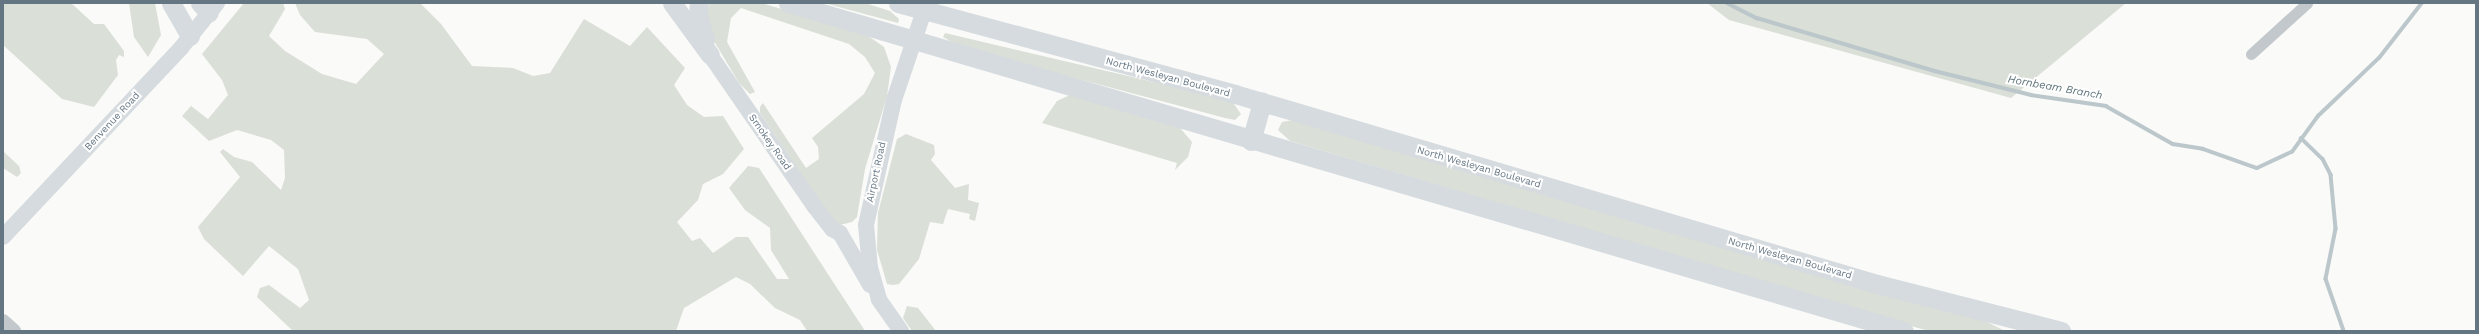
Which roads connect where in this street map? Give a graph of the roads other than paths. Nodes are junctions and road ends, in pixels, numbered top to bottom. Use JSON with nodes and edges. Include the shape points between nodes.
{"nodes":[{"id":1,"x":171,"y":3,"type":"edge"},
{"id":2,"x":672,"y":3,"type":"edge"},
{"id":3,"x":699,"y":3,"type":"edge"},
{"id":4,"x":788,"y":3,"type":"edge"},
{"id":5,"x":898,"y":3,"type":"edge"},
{"id":6,"x":2307,"y":3,"type":"edge"},
{"id":7,"x":209,"y":6,"type":"edge"},
{"id":8,"x":925,"y":6,"type":"edge"},
{"id":9,"x":190,"y":36,"type":"junction"},
{"id":10,"x":914,"y":40,"type":"junction"},
{"id":11,"x":2251,"y":54,"type":"dead end"},
{"id":12,"x":710,"y":55,"type":"junction"},
{"id":13,"x":1262,"y":102,"type":"junction"},
{"id":14,"x":1251,"y":141,"type":"junction"},
{"id":15,"x":3,"y":237,"type":"edge"},
{"id":16,"x":879,"y":299,"type":"junction"},
{"id":17,"x":3,"y":321,"type":"edge"},
{"id":18,"x":2050,"y":330,"type":"edge"},
{"id":19,"x":14,"y":331,"type":"edge"},
{"id":20,"x":901,"y":331,"type":"edge"},
{"id":21,"x":1904,"y":331,"type":"edge"}],
"edges":[{"from":1,"to":9,"type":"highway"},
{"from":2,"to":12,"type":"highway"},
{"from":3,"to":12,"type":"highway","via":[[698,15]]},
{"from":4,"to":10,"type":"highway"},
{"from":5,"to":8,"type":"highway","name":"North Wesleyan Boulevard"},
{"from":6,"to":11,"type":"street"},
{"from":7,"to":9,"type":"main road","name":"Benvenue Road"},
{"from":8,"to":10,"type":"main road","name":"Airport Road"},
{"from":8,"to":13,"type":"highway","name":"North Wesleyan Boulevard"},
{"from":9,"to":15,"type":"main road","name":"Benvenue Road"},
{"from":10,"to":14,"type":"highway"},
{"from":10,"to":16,"type":"main road","name":"Airport Road","via":[[882,145],[866,225],[870,268]]},
{"from":12,"to":16,"type":"main road","name":"Smokey Road","via":[[832,229],[840,233],[848,251]]},
{"from":13,"to":14,"type":"highway"},
{"from":13,"to":18,"type":"highway","name":"North Wesleyan Boulevard","via":[[1877,284]]},
{"from":14,"to":21,"type":"highway"},
{"from":16,"to":20,"type":"main road","name":"Airport Road"},
{"from":17,"to":19,"type":"street"}]}
